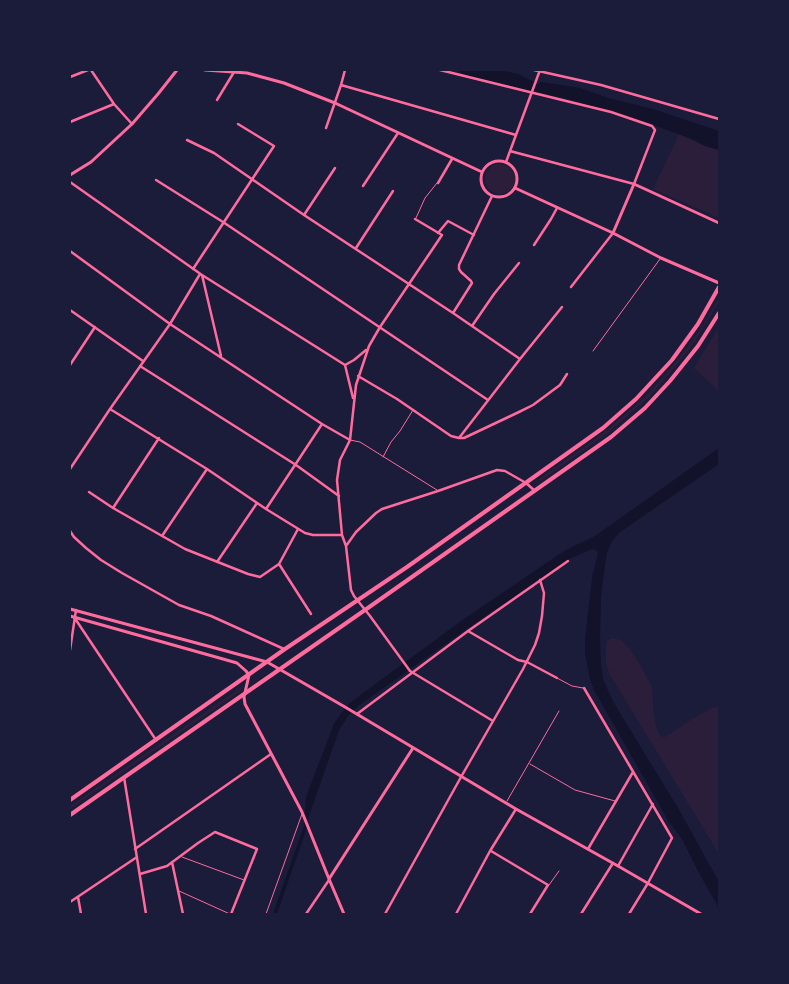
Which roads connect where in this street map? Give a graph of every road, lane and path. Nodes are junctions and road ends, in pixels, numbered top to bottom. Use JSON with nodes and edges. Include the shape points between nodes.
{"nodes":[{"id":1,"x":89,"y":70,"type":"edge"},
{"id":2,"x":177,"y":70,"type":"edge"},
{"id":3,"x":205,"y":70,"type":"edge"},
{"id":4,"x":345,"y":70,"type":"edge"},
{"id":5,"x":440,"y":70,"type":"edge"},
{"id":6,"x":534,"y":70,"type":"edge"},
{"id":7,"x":540,"y":71,"type":"edge"},
{"id":8,"x":234,"y":72,"type":"junction"},
{"id":9,"x":70,"y":77,"type":"edge"},
{"id":10,"x":341,"y":85,"type":"junction"},
{"id":11,"x":532,"y":93,"type":"junction"},
{"id":12,"x":216,"y":100,"type":"dead end"},
{"id":13,"x":335,"y":103,"type":"junction"},
{"id":14,"x":114,"y":104,"type":"junction"},
{"id":15,"x":719,"y":119,"type":"edge"},
{"id":16,"x":70,"y":122,"type":"edge"},
{"id":17,"x":132,"y":124,"type":"junction"},
{"id":18,"x":238,"y":124,"type":"dead end"},
{"id":19,"x":326,"y":128,"type":"dead end"},
{"id":20,"x":398,"y":133,"type":"junction"},
{"id":21,"x":516,"y":135,"type":"junction"},
{"id":22,"x":187,"y":140,"type":"dead end"},
{"id":23,"x":510,"y":151,"type":"junction"},
{"id":24,"x":452,"y":159,"type":"junction"},
{"id":25,"x":506,"y":162,"type":"junction"},
{"id":26,"x":335,"y":168,"type":"dead end"},
{"id":27,"x":482,"y":172,"type":"junction"},
{"id":28,"x":70,"y":175,"type":"edge"},
{"id":29,"x":156,"y":180,"type":"dead end"},
{"id":30,"x":252,"y":180,"type":"junction"},
{"id":31,"x":70,"y":182,"type":"edge"},
{"id":32,"x":438,"y":182,"type":"joint"},
{"id":33,"x":634,"y":184,"type":"junction"},
{"id":34,"x":363,"y":186,"type":"dead end"},
{"id":35,"x":515,"y":188,"type":"junction"},
{"id":36,"x":393,"y":191,"type":"dead end"},
{"id":37,"x":492,"y":196,"type":"junction"},
{"id":38,"x":558,"y":208,"type":"junction"},
{"id":39,"x":304,"y":215,"type":"junction"},
{"id":40,"x":415,"y":219,"type":"joint"},
{"id":41,"x":223,"y":222,"type":"junction"},
{"id":42,"x":719,"y":223,"type":"edge"},
{"id":43,"x":438,"y":233,"type":"junction"},
{"id":44,"x":613,"y":233,"type":"junction"},
{"id":45,"x":474,"y":235,"type":"junction"},
{"id":46,"x":534,"y":245,"type":"dead end"},
{"id":47,"x":356,"y":248,"type":"junction"},
{"id":48,"x":70,"y":251,"type":"edge"},
{"id":49,"x":661,"y":258,"type":"junction"},
{"id":50,"x":519,"y":263,"type":"dead end"},
{"id":51,"x":193,"y":269,"type":"junction"},
{"id":52,"x":201,"y":274,"type":"junction"},
{"id":53,"x":409,"y":284,"type":"junction"},
{"id":54,"x":719,"y":285,"type":"edge"},
{"id":55,"x":571,"y":287,"type":"dead end"},
{"id":56,"x":562,"y":307,"type":"dead end"},
{"id":57,"x":70,"y":310,"type":"edge"},
{"id":58,"x":453,"y":313,"type":"junction"},
{"id":59,"x":719,"y":313,"type":"edge"},
{"id":60,"x":170,"y":324,"type":"junction"},
{"id":61,"x":472,"y":326,"type":"junction"},
{"id":62,"x":95,"y":327,"type":"junction"},
{"id":63,"x":380,"y":327,"type":"junction"},
{"id":64,"x":368,"y":346,"type":"junction"},
{"id":65,"x":593,"y":351,"type":"dead end"},
{"id":66,"x":221,"y":357,"type":"junction"},
{"id":67,"x":359,"y":357,"type":"junction"},
{"id":68,"x":520,"y":359,"type":"junction"},
{"id":69,"x":363,"y":361,"type":"junction"},
{"id":70,"x":143,"y":362,"type":"junction"},
{"id":71,"x":70,"y":365,"type":"edge"},
{"id":72,"x":345,"y":365,"type":"junction"},
{"id":73,"x":140,"y":366,"type":"junction"},
{"id":74,"x":567,"y":374,"type":"dead end"},
{"id":75,"x":358,"y":376,"type":"junction"},
{"id":76,"x":350,"y":381,"type":"junction"},
{"id":77,"x":357,"y":383,"type":"junction"},
{"id":78,"x":488,"y":400,"type":"junction"},
{"id":79,"x":354,"y":404,"type":"junction"},
{"id":80,"x":110,"y":409,"type":"junction"},
{"id":81,"x":413,"y":410,"type":"junction"},
{"id":82,"x":322,"y":424,"type":"junction"},
{"id":83,"x":159,"y":438,"type":"junction"},
{"id":84,"x":459,"y":438,"type":"junction"},
{"id":85,"x":350,"y":440,"type":"junction"},
{"id":86,"x":383,"y":457,"type":"junction"},
{"id":87,"x":296,"y":465,"type":"junction"},
{"id":88,"x":70,"y":469,"type":"edge"},
{"id":89,"x":207,"y":469,"type":"junction"},
{"id":90,"x":526,"y":483,"type":"junction"},
{"id":91,"x":438,"y":491,"type":"junction"},
{"id":92,"x":535,"y":491,"type":"junction"},
{"id":93,"x":88,"y":492,"type":"dead end"},
{"id":94,"x":339,"y":496,"type":"junction"},
{"id":95,"x":257,"y":503,"type":"junction"},
{"id":96,"x":113,"y":508,"type":"junction"},
{"id":97,"x":266,"y":509,"type":"junction"},
{"id":98,"x":298,"y":529,"type":"junction"},
{"id":99,"x":70,"y":531,"type":"edge"},
{"id":100,"x":342,"y":535,"type":"junction"},
{"id":101,"x":162,"y":536,"type":"junction"},
{"id":102,"x":346,"y":546,"type":"junction"},
{"id":103,"x":568,"y":561,"type":"dead end"},
{"id":104,"x":217,"y":562,"type":"junction"},
{"id":105,"x":279,"y":564,"type":"junction"},
{"id":106,"x":540,"y":580,"type":"junction"},
{"id":107,"x":357,"y":600,"type":"junction"},
{"id":108,"x":70,"y":609,"type":"edge"},
{"id":109,"x":76,"y":610,"type":"junction"},
{"id":110,"x":366,"y":610,"type":"junction"},
{"id":111,"x":311,"y":614,"type":"dead end"},
{"id":112,"x":72,"y":616,"type":"edge"},
{"id":113,"x":70,"y":622,"type":"edge"},
{"id":114,"x":468,"y":631,"type":"junction"},
{"id":115,"x":285,"y":649,"type":"junction"},
{"id":116,"x":70,"y":650,"type":"edge"},
{"id":117,"x":268,"y":662,"type":"junction"},
{"id":118,"x":527,"y":662,"type":"junction"},
{"id":119,"x":280,"y":669,"type":"junction"},
{"id":120,"x":411,"y":672,"type":"junction"},
{"id":121,"x":249,"y":675,"type":"junction"},
{"id":122,"x":557,"y":678,"type":"joint"},
{"id":123,"x":256,"y":685,"type":"junction"},
{"id":124,"x":584,"y":688,"type":"joint"},
{"id":125,"x":244,"y":694,"type":"junction"},
{"id":126,"x":559,"y":711,"type":"dead end"},
{"id":127,"x":355,"y":713,"type":"junction"},
{"id":128,"x":493,"y":721,"type":"junction"},
{"id":129,"x":156,"y":740,"type":"junction"},
{"id":130,"x":413,"y":748,"type":"junction"},
{"id":131,"x":271,"y":754,"type":"junction"},
{"id":132,"x":529,"y":763,"type":"junction"},
{"id":133,"x":633,"y":772,"type":"junction"},
{"id":134,"x":124,"y":777,"type":"junction"},
{"id":135,"x":460,"y":777,"type":"junction"},
{"id":136,"x":70,"y":800,"type":"edge"},
{"id":137,"x":615,"y":801,"type":"junction"},
{"id":138,"x":506,"y":803,"type":"junction"},
{"id":139,"x":653,"y":804,"type":"junction"},
{"id":140,"x":516,"y":809,"type":"junction"},
{"id":141,"x":303,"y":814,"type":"junction"},
{"id":142,"x":70,"y":815,"type":"edge"},
{"id":143,"x":135,"y":849,"type":"junction"},
{"id":144,"x":588,"y":849,"type":"junction"},
{"id":145,"x":490,"y":851,"type":"junction"},
{"id":146,"x":180,"y":856,"type":"junction"},
{"id":147,"x":137,"y":857,"type":"junction"},
{"id":148,"x":172,"y":862,"type":"junction"},
{"id":149,"x":613,"y":863,"type":"junction"},
{"id":150,"x":618,"y":866,"type":"junction"},
{"id":151,"x":559,"y":871,"type":"dead end"},
{"id":152,"x":140,"y":874,"type":"junction"},
{"id":153,"x":329,"y":879,"type":"junction"},
{"id":154,"x":244,"y":880,"type":"junction"},
{"id":155,"x":648,"y":883,"type":"junction"},
{"id":156,"x":548,"y":886,"type":"junction"},
{"id":157,"x":179,"y":890,"type":"junction"},
{"id":158,"x":78,"y":896,"type":"junction"},
{"id":159,"x":70,"y":902,"type":"edge"},
{"id":160,"x":694,"y":913,"type":"edge"},
{"id":161,"x":81,"y":914,"type":"edge"},
{"id":162,"x":146,"y":914,"type":"edge"},
{"id":163,"x":183,"y":914,"type":"edge"},
{"id":164,"x":231,"y":914,"type":"edge"},
{"id":165,"x":266,"y":914,"type":"edge"},
{"id":166,"x":306,"y":914,"type":"edge"},
{"id":167,"x":344,"y":914,"type":"edge"},
{"id":168,"x":385,"y":914,"type":"edge"},
{"id":169,"x":456,"y":914,"type":"edge"},
{"id":170,"x":530,"y":914,"type":"edge"},
{"id":171,"x":581,"y":914,"type":"edge"},
{"id":172,"x":629,"y":914,"type":"edge"},
{"id":173,"x":700,"y":914,"type":"edge"}],
"edges":[{"from":1,"to":9,"type":"street"},
{"from":1,"to":14,"type":"street"},
{"from":2,"to":17,"type":"street"},
{"from":3,"to":8,"type":"street"},
{"from":4,"to":10,"type":"street"},
{"from":5,"to":11,"type":"street"},
{"from":6,"to":7,"type":"street"},
{"from":7,"to":11,"type":"street"},
{"from":7,"to":15,"type":"street"},
{"from":8,"to":12,"type":"street"},
{"from":8,"to":13,"type":"street","via":[[284,83]]},
{"from":10,"to":13,"type":"street"},
{"from":10,"to":21,"type":"street"},
{"from":11,"to":21,"type":"street"},
{"from":11,"to":33,"type":"street","via":[[611,112],[652,126],[655,132]]},
{"from":13,"to":19,"type":"street"},
{"from":13,"to":20,"type":"street"},
{"from":14,"to":16,"type":"street"},
{"from":14,"to":17,"type":"street"},
{"from":17,"to":28,"type":"street","via":[[91,162]]},
{"from":18,"to":30,"type":"street","via":[[274,146]]},
{"from":20,"to":24,"type":"street"},
{"from":20,"to":34,"type":"street"},
{"from":21,"to":23,"type":"street"},
{"from":22,"to":30,"type":"street","via":[[214,153]]},
{"from":23,"to":25,"type":"street"},
{"from":23,"to":33,"type":"street"},
{"from":24,"to":27,"type":"street"},
{"from":24,"to":32,"type":"street"},
{"from":25,"to":27,"type":"street","via":[[492,162]]},
{"from":25,"to":35,"type":"street","via":[[516,171]]},
{"from":26,"to":39,"type":"street"},
{"from":27,"to":37,"type":"street","via":[[482,186]]},
{"from":29,"to":41,"type":"street"},
{"from":30,"to":39,"type":"street"},
{"from":30,"to":41,"type":"street"},
{"from":31,"to":51,"type":"street"},
{"from":32,"to":40,"type":"lane","via":[[425,198]]},
{"from":33,"to":42,"type":"street"},
{"from":33,"to":44,"type":"street"},
{"from":35,"to":37,"type":"street","via":[[505,197]]},
{"from":35,"to":38,"type":"street"},
{"from":36,"to":47,"type":"street"},
{"from":37,"to":45,"type":"street"},
{"from":38,"to":44,"type":"street"},
{"from":38,"to":46,"type":"street"},
{"from":39,"to":47,"type":"street"},
{"from":40,"to":43,"type":"street"},
{"from":41,"to":51,"type":"street"},
{"from":41,"to":63,"type":"street"},
{"from":43,"to":45,"type":"street","via":[[448,221]]},
{"from":43,"to":53,"type":"street","via":[[442,235]]},
{"from":44,"to":49,"type":"street"},
{"from":44,"to":55,"type":"street"},
{"from":45,"to":58,"type":"street","via":[[459,268],[472,283]]},
{"from":47,"to":53,"type":"street"},
{"from":48,"to":60,"type":"street"},
{"from":49,"to":54,"type":"street"},
{"from":49,"to":65,"type":"lane"},
{"from":50,"to":61,"type":"street"},
{"from":51,"to":52,"type":"street"},
{"from":52,"to":60,"type":"street"},
{"from":52,"to":66,"type":"street"},
{"from":52,"to":72,"type":"street"},
{"from":53,"to":58,"type":"street"},
{"from":53,"to":63,"type":"street"},
{"from":54,"to":90,"type":"main road","via":[[688,339],[642,392],[603,428]]},
{"from":56,"to":68,"type":"street"},
{"from":57,"to":62,"type":"street"},
{"from":58,"to":61,"type":"street"},
{"from":59,"to":92,"type":"main road","via":[[687,360],[645,408],[604,443]]},
{"from":60,"to":66,"type":"street"},
{"from":60,"to":70,"type":"street"},
{"from":61,"to":68,"type":"street"},
{"from":62,"to":70,"type":"street"},
{"from":62,"to":71,"type":"street"},
{"from":63,"to":64,"type":"street"},
{"from":63,"to":78,"type":"street"},
{"from":64,"to":67,"type":"street"},
{"from":64,"to":69,"type":"street"},
{"from":66,"to":82,"type":"street"},
{"from":67,"to":69,"type":"street"},
{"from":67,"to":72,"type":"street"},
{"from":68,"to":78,"type":"street"},
{"from":69,"to":75,"type":"street"},
{"from":70,"to":73,"type":"street"},
{"from":72,"to":76,"type":"street"},
{"from":73,"to":80,"type":"street"},
{"from":73,"to":87,"type":"street"},
{"from":74,"to":84,"type":"street","via":[[558,387],[526,409]]},
{"from":75,"to":77,"type":"street"},
{"from":75,"to":81,"type":"street"},
{"from":76,"to":77,"type":"street"},
{"from":76,"to":79,"type":"street"},
{"from":77,"to":79,"type":"street"},
{"from":78,"to":84,"type":"street"},
{"from":79,"to":85,"type":"street"},
{"from":80,"to":83,"type":"street"},
{"from":80,"to":88,"type":"street"},
{"from":81,"to":84,"type":"street","via":[[442,431]]},
{"from":81,"to":86,"type":"lane"},
{"from":82,"to":85,"type":"street"},
{"from":82,"to":87,"type":"street"},
{"from":83,"to":89,"type":"street"},
{"from":83,"to":96,"type":"street"},
{"from":85,"to":86,"type":"lane","via":[[360,442]]},
{"from":85,"to":94,"type":"street","via":[[340,460]]},
{"from":86,"to":91,"type":"lane"},
{"from":87,"to":94,"type":"street"},
{"from":87,"to":97,"type":"street"},
{"from":89,"to":95,"type":"street"},
{"from":89,"to":101,"type":"street"},
{"from":90,"to":91,"type":"street","via":[[505,470],[497,470]]},
{"from":90,"to":92,"type":"street"},
{"from":90,"to":107,"type":"main road"},
{"from":91,"to":102,"type":"street","via":[[382,509],[356,532]]},
{"from":92,"to":110,"type":"main road"},
{"from":93,"to":96,"type":"street"},
{"from":94,"to":100,"type":"street"},
{"from":95,"to":97,"type":"street"},
{"from":95,"to":104,"type":"street"},
{"from":96,"to":101,"type":"street"},
{"from":97,"to":98,"type":"street"},
{"from":98,"to":100,"type":"street","via":[[313,535]]},
{"from":98,"to":105,"type":"street"},
{"from":99,"to":115,"type":"street","via":[[102,560],[179,605]]},
{"from":100,"to":102,"type":"street"},
{"from":101,"to":104,"type":"street"},
{"from":102,"to":107,"type":"street","via":[[351,590]]},
{"from":103,"to":106,"type":"street"},
{"from":104,"to":105,"type":"street","via":[[260,577]]},
{"from":105,"to":111,"type":"street"},
{"from":106,"to":114,"type":"street"},
{"from":106,"to":118,"type":"street","via":[[544,593],[542,616]]},
{"from":107,"to":110,"type":"street"},
{"from":107,"to":115,"type":"main road"},
{"from":108,"to":109,"type":"street"},
{"from":109,"to":112,"type":"street"},
{"from":109,"to":117,"type":"street"},
{"from":110,"to":119,"type":"main road"},
{"from":110,"to":120,"type":"street"},
{"from":112,"to":113,"type":"street"},
{"from":112,"to":116,"type":"street"},
{"from":112,"to":121,"type":"street","via":[[230,661]]},
{"from":112,"to":129,"type":"street"},
{"from":114,"to":118,"type":"street"},
{"from":114,"to":120,"type":"street"},
{"from":115,"to":117,"type":"main road"},
{"from":117,"to":119,"type":"street"},
{"from":117,"to":121,"type":"main road"},
{"from":118,"to":122,"type":"street"},
{"from":118,"to":128,"type":"street"},
{"from":119,"to":123,"type":"main road"},
{"from":119,"to":127,"type":"street"},
{"from":120,"to":127,"type":"street"},
{"from":120,"to":128,"type":"street"},
{"from":121,"to":123,"type":"main road"},
{"from":121,"to":125,"type":"street"},
{"from":121,"to":129,"type":"main road"},
{"from":122,"to":124,"type":"lane"},
{"from":123,"to":125,"type":"main road"},
{"from":124,"to":133,"type":"street"},
{"from":125,"to":131,"type":"street","via":[[245,704]]},
{"from":125,"to":134,"type":"main road"},
{"from":126,"to":132,"type":"lane"},
{"from":127,"to":130,"type":"street"},
{"from":128,"to":135,"type":"street"},
{"from":129,"to":136,"type":"main road"},
{"from":130,"to":135,"type":"street"},
{"from":130,"to":153,"type":"street"},
{"from":131,"to":141,"type":"street"},
{"from":131,"to":143,"type":"street"},
{"from":132,"to":137,"type":"lane","via":[[575,790]]},
{"from":132,"to":138,"type":"lane"},
{"from":133,"to":137,"type":"street"},
{"from":133,"to":139,"type":"street"},
{"from":134,"to":142,"type":"main road"},
{"from":134,"to":143,"type":"street"},
{"from":135,"to":138,"type":"street"},
{"from":135,"to":168,"type":"street"},
{"from":137,"to":144,"type":"street"},
{"from":138,"to":140,"type":"street"},
{"from":139,"to":150,"type":"street"},
{"from":139,"to":155,"type":"street","via":[[672,838]]},
{"from":140,"to":144,"type":"street"},
{"from":140,"to":145,"type":"street"},
{"from":141,"to":153,"type":"street"},
{"from":141,"to":165,"type":"lane"},
{"from":143,"to":147,"type":"street"},
{"from":144,"to":149,"type":"street"},
{"from":145,"to":156,"type":"street"},
{"from":145,"to":169,"type":"street"},
{"from":146,"to":148,"type":"street"},
{"from":146,"to":154,"type":"lane"},
{"from":146,"to":154,"type":"street","via":[[216,832],[256,849]]},
{"from":147,"to":152,"type":"street"},
{"from":147,"to":158,"type":"street"},
{"from":148,"to":152,"type":"street"},
{"from":148,"to":157,"type":"street"},
{"from":149,"to":150,"type":"street"},
{"from":149,"to":171,"type":"street"},
{"from":150,"to":155,"type":"street"},
{"from":151,"to":156,"type":"lane"},
{"from":152,"to":162,"type":"street"},
{"from":153,"to":166,"type":"street"},
{"from":153,"to":167,"type":"street"},
{"from":154,"to":164,"type":"street"},
{"from":155,"to":160,"type":"street"},
{"from":155,"to":172,"type":"street"},
{"from":156,"to":170,"type":"street"},
{"from":157,"to":163,"type":"street"},
{"from":157,"to":164,"type":"lane"},
{"from":158,"to":159,"type":"street"},
{"from":158,"to":161,"type":"street"},
{"from":160,"to":173,"type":"street"}]}
